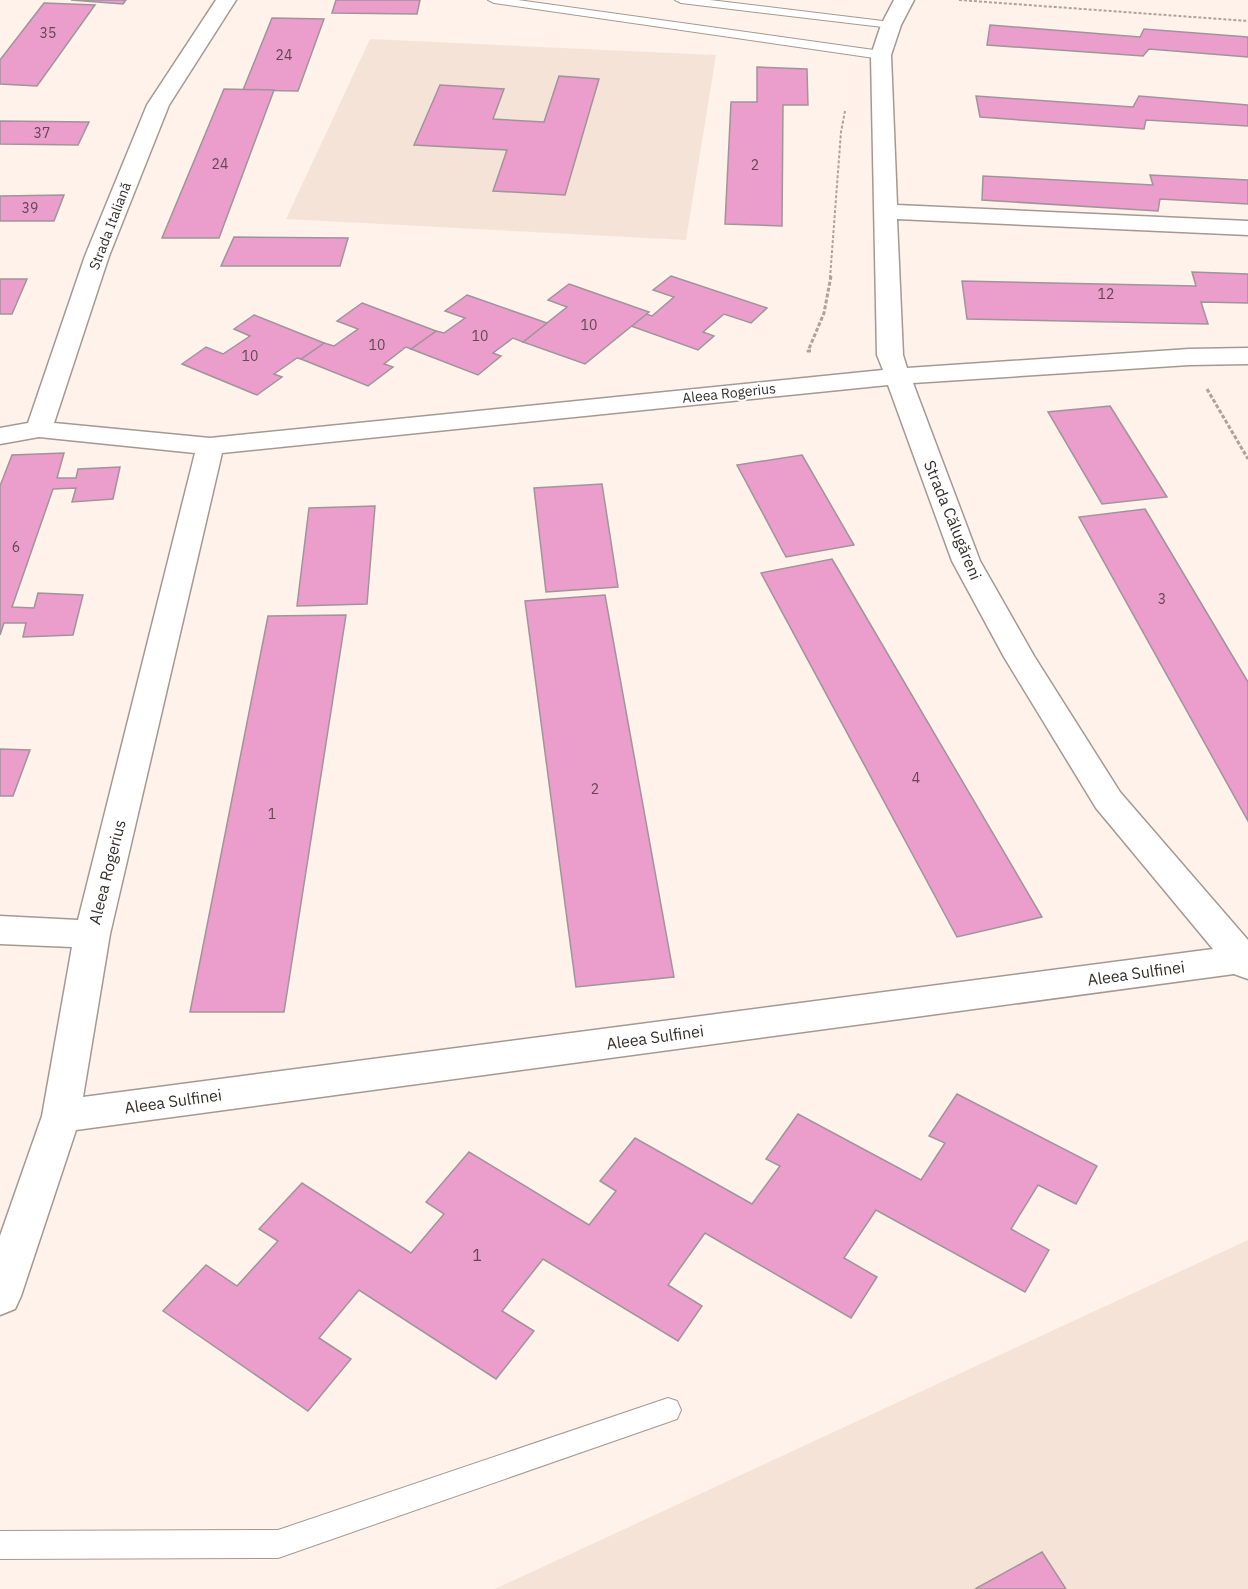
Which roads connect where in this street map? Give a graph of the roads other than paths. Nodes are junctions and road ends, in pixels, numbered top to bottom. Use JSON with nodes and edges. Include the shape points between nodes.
{"nodes":[{"id":1,"x":226,"y":0,"type":"edge"},
{"id":2,"x":494,"y":0,"type":"edge"},
{"id":3,"x":681,"y":0,"type":"edge"},
{"id":4,"x":904,"y":0,"type":"edge"},
{"id":5,"x":891,"y":25,"type":"junction"},
{"id":6,"x":869,"y":53,"type":"junction"},
{"id":7,"x":884,"y":211,"type":"junction"},
{"id":8,"x":1248,"y":228,"type":"edge"},
{"id":9,"x":1248,"y":357,"type":"edge"},
{"id":10,"x":897,"y":376,"type":"junction"},
{"id":11,"x":39,"y":429,"type":"junction"},
{"id":12,"x":0,"y":436,"type":"edge"},
{"id":13,"x":210,"y":446,"type":"junction"},
{"id":14,"x":0,"y":930,"type":"edge"},
{"id":15,"x":92,"y":934,"type":"junction"},
{"id":16,"x":1246,"y":961,"type":"edge"},
{"id":17,"x":61,"y":1116,"type":"junction"},
{"id":18,"x":0,"y":1296,"type":"edge"},
{"id":19,"x":668,"y":1410,"type":"dead end"},
{"id":20,"x":0,"y":1545,"type":"edge"}],
"edges":[{"from":1,"to":11,"type":"street","name":"Strada Italiană","via":[[158,105],[97,256]]},
{"from":2,"to":6,"type":"lane"},
{"from":3,"to":5,"type":"lane"},
{"from":4,"to":5,"type":"street","name":"Strada Călugăreni"},
{"from":5,"to":6,"type":"street","name":"Strada Călugăreni"},
{"from":6,"to":7,"type":"street","name":"Strada Călugăreni"},
{"from":7,"to":8,"type":"street"},
{"from":7,"to":10,"type":"street","name":"Strada Călugăreni","via":[[890,355]]},
{"from":9,"to":10,"type":"street","name":"Aleea Rogerius","via":[[1189,357]]},
{"from":10,"to":13,"type":"street","name":"Aleea Rogerius"},
{"from":10,"to":16,"type":"street","name":"Strada Călugăreni","via":[[966,561],[1019,657],[1108,800]]},
{"from":11,"to":12,"type":"street"},
{"from":11,"to":13,"type":"street","name":"Aleea Rogerius"},
{"from":13,"to":15,"type":"street","name":"Aleea Rogerius"},
{"from":14,"to":15,"type":"street"},
{"from":15,"to":17,"type":"street","name":"Aleea Rogerius"},
{"from":16,"to":17,"type":"street","name":"Aleea Sulfinei"},
{"from":17,"to":18,"type":"street","name":"Aleea Rogerius"},
{"from":19,"to":20,"type":"lane","via":[[278,1544]]}]}
